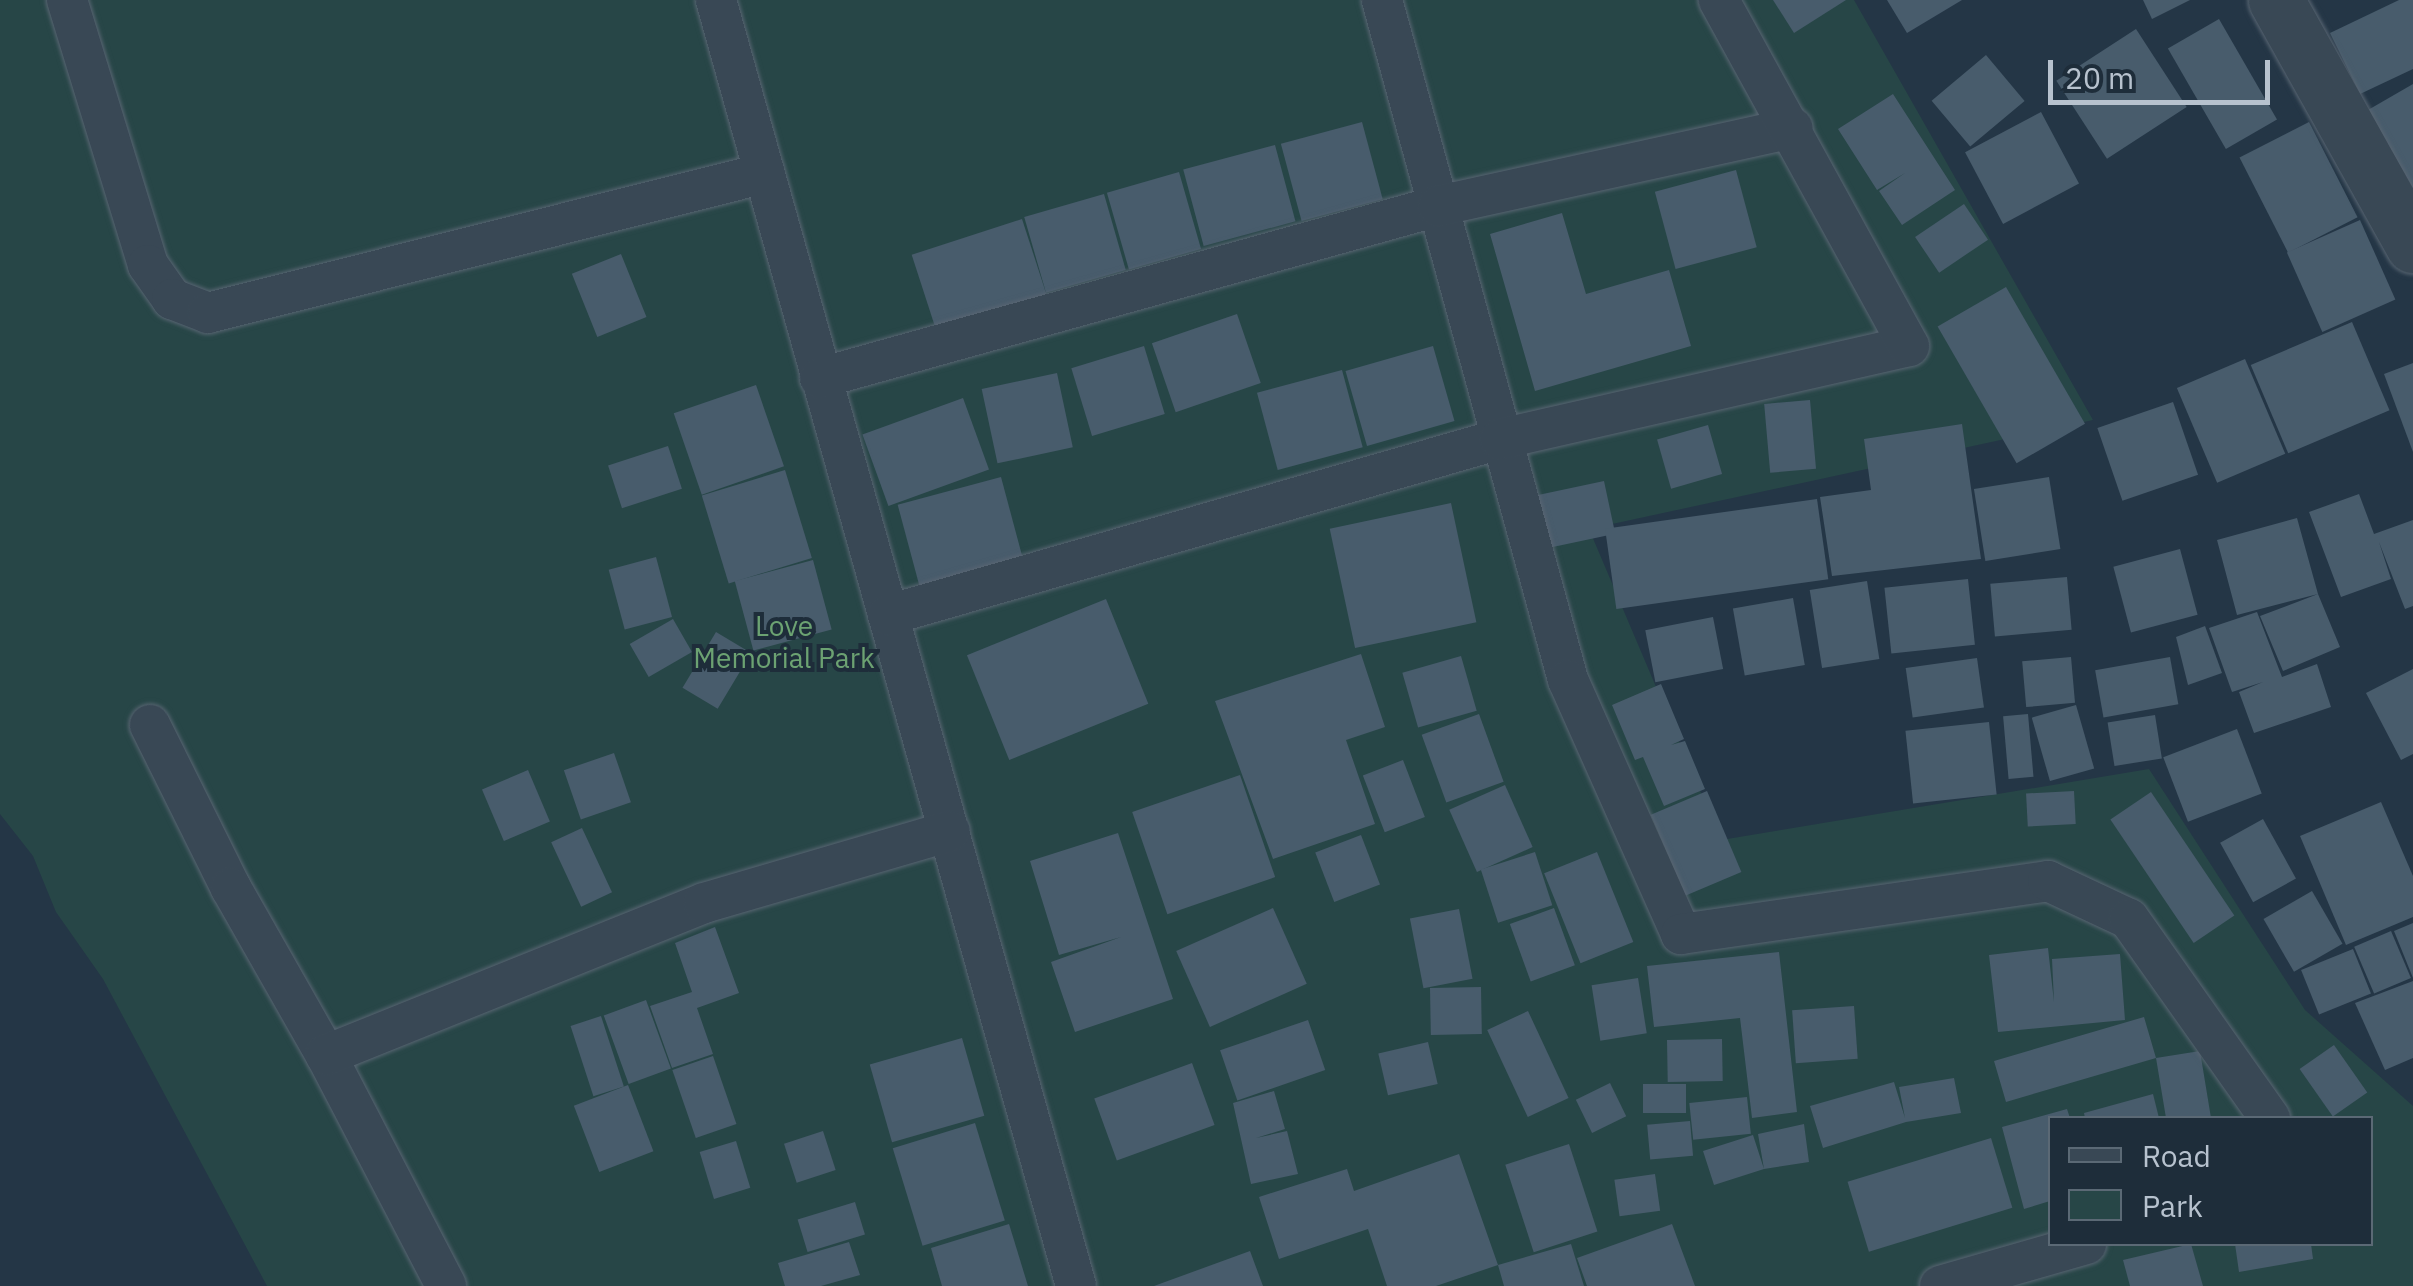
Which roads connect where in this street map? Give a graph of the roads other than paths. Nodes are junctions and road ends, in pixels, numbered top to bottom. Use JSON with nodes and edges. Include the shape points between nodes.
{"nodes":[{"id":1,"x":67,"y":0,"type":"edge"},
{"id":2,"x":716,"y":0,"type":"edge"},
{"id":3,"x":1382,"y":0,"type":"edge"},
{"id":4,"x":1719,"y":0,"type":"edge"},
{"id":5,"x":2276,"y":0,"type":"edge"},
{"id":6,"x":1792,"y":128,"type":"junction"},
{"id":7,"x":764,"y":173,"type":"junction"},
{"id":8,"x":1438,"y":206,"type":"junction"},
{"id":9,"x":2413,"y":245,"type":"edge"},
{"id":10,"x":820,"y":378,"type":"junction"},
{"id":11,"x":1500,"y":439,"type":"junction"},
{"id":12,"x":888,"y":616,"type":"junction"},
{"id":13,"x":150,"y":724,"type":"dead end"},
{"id":14,"x":950,"y":831,"type":"junction"},
{"id":15,"x":326,"y":1055,"type":"junction"},
{"id":16,"x":2269,"y":1116,"type":"edge"},
{"id":17,"x":2079,"y":1246,"type":"edge"},
{"id":18,"x":446,"y":1286,"type":"edge"},
{"id":19,"x":1076,"y":1286,"type":"edge"},
{"id":20,"x":1940,"y":1286,"type":"edge"}],
"edges":[{"from":1,"to":7,"type":"lane","via":[[148,265],[172,299],[208,314]]},
{"from":2,"to":7,"type":"lane"},
{"from":3,"to":8,"type":"lane"},
{"from":4,"to":6,"type":"lane"},
{"from":5,"to":9,"type":"street"},
{"from":6,"to":8,"type":"lane"},
{"from":6,"to":11,"type":"lane","via":[[1909,346]]},
{"from":7,"to":10,"type":"lane"},
{"from":8,"to":10,"type":"lane"},
{"from":8,"to":11,"type":"lane"},
{"from":10,"to":12,"type":"lane"},
{"from":11,"to":12,"type":"lane"},
{"from":11,"to":16,"type":"lane","via":[[1568,680],[1680,934],[2048,881],[2129,919]]},
{"from":12,"to":14,"type":"lane"},
{"from":13,"to":15,"type":"lane","via":[[231,888]]},
{"from":14,"to":15,"type":"lane","via":[[704,903]]},
{"from":14,"to":19,"type":"lane"},
{"from":15,"to":18,"type":"lane"},
{"from":17,"to":20,"type":"lane"}]}
